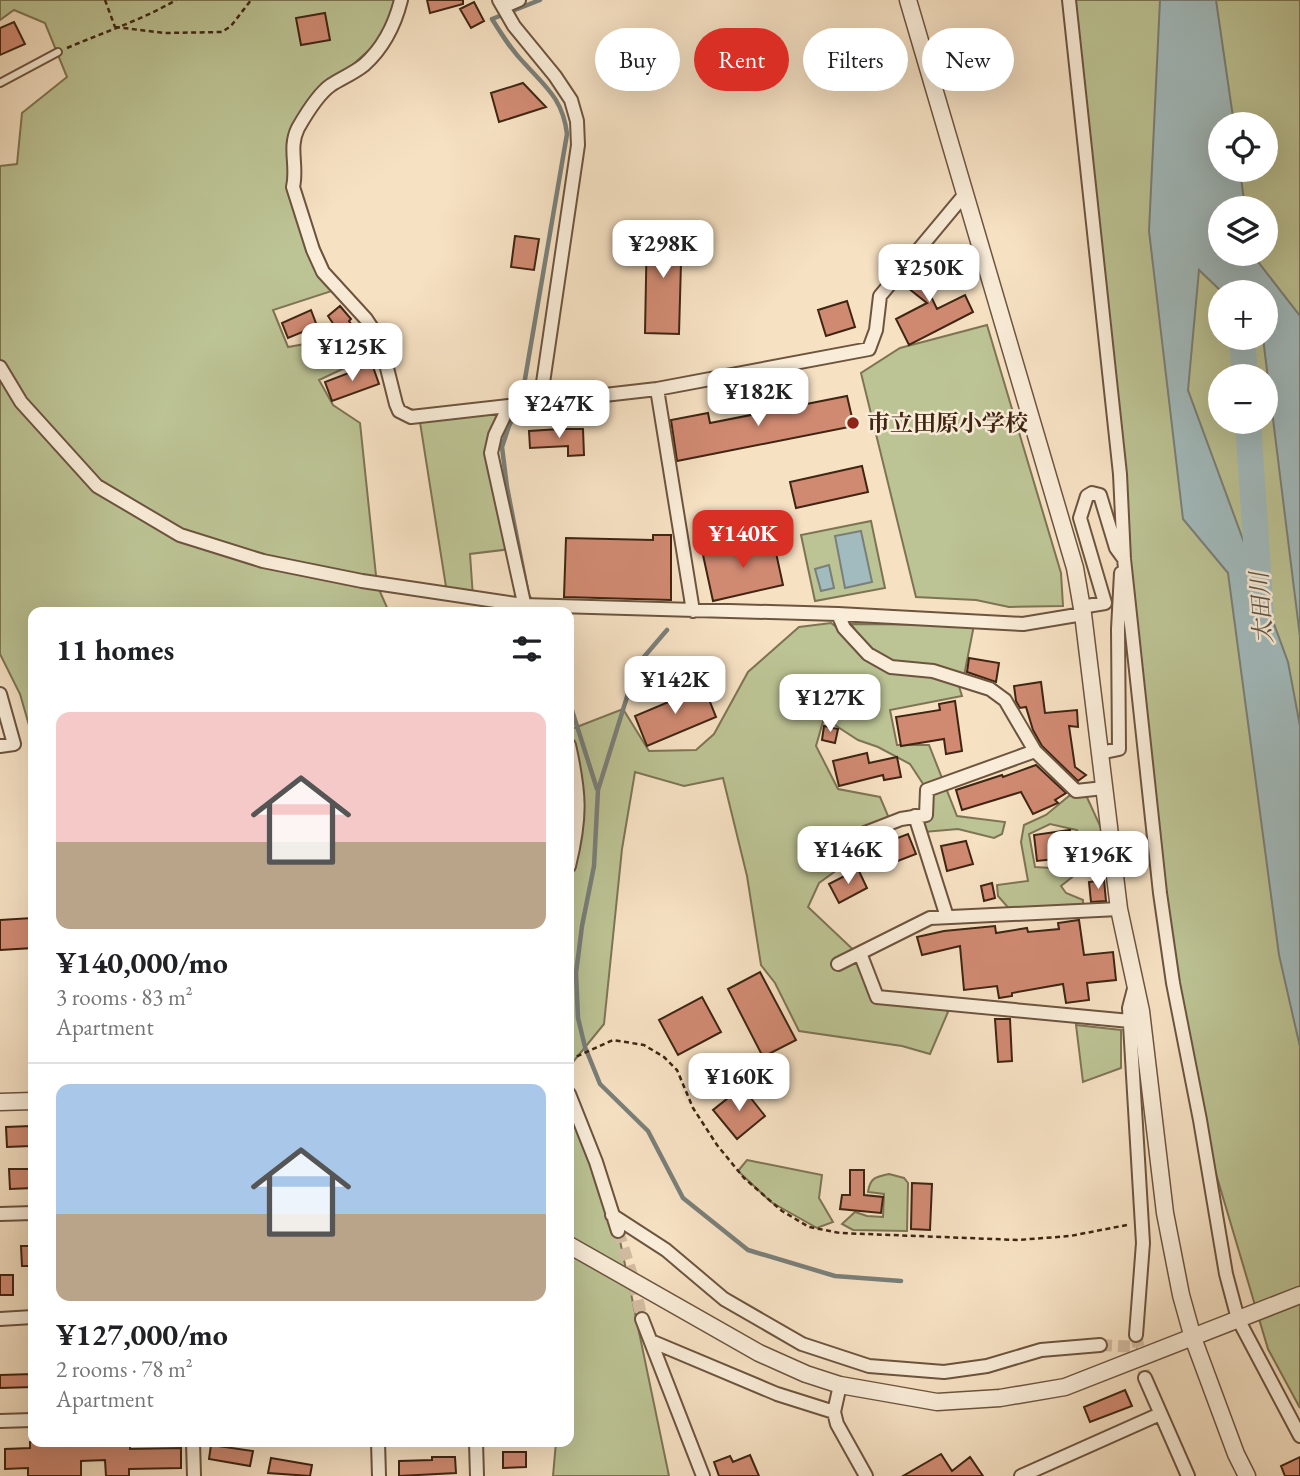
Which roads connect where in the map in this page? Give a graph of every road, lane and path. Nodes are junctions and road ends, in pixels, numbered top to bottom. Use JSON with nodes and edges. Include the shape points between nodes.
{"nodes":[{"id":1,"x":105,"y":0,"type":"edge"},
{"id":2,"x":176,"y":0,"type":"edge"},
{"id":3,"x":251,"y":0,"type":"edge"},
{"id":4,"x":401,"y":0,"type":"edge"},
{"id":5,"x":519,"y":0,"type":"edge"},
{"id":6,"x":908,"y":0,"type":"edge"},
{"id":7,"x":1069,"y":0,"type":"edge"},
{"id":8,"x":501,"y":3,"type":"edge"},
{"id":9,"x":115,"y":27,"type":"junction"},
{"id":10,"x":58,"y":52,"type":"joint"},
{"id":11,"x":0,"y":83,"type":"edge"},
{"id":12,"x":965,"y":194,"type":"junction"},
{"id":13,"x":0,"y":367,"type":"edge"},
{"id":14,"x":657,"y":389,"type":"junction"},
{"id":15,"x":540,"y":404,"type":"junction"},
{"id":16,"x":509,"y":407,"type":"junction"},
{"id":17,"x":1124,"y":559,"type":"junction"},
{"id":18,"x":512,"y":607,"type":"edge"},
{"id":19,"x":524,"y":607,"type":"edge"},
{"id":20,"x":574,"y":610,"type":"edge"},
{"id":21,"x":693,"y":611,"type":"junction"},
{"id":22,"x":1082,"y":611,"type":"junction"},
{"id":23,"x":838,"y":614,"type":"junction"},
{"id":24,"x":0,"y":694,"type":"edge"},
{"id":25,"x":0,"y":746,"type":"edge"},
{"id":26,"x":1035,"y":751,"type":"junction"},
{"id":27,"x":1100,"y":753,"type":"junction"},
{"id":28,"x":574,"y":768,"type":"edge"},
{"id":29,"x":1104,"y":788,"type":"junction"},
{"id":30,"x":915,"y":816,"type":"junction"},
{"id":31,"x":866,"y":833,"type":"dead end"},
{"id":32,"x":574,"y":846,"type":"edge"},
{"id":33,"x":1119,"y":909,"type":"junction"},
{"id":34,"x":947,"y":918,"type":"junction"},
{"id":35,"x":860,"y":953,"type":"junction"},
{"id":36,"x":838,"y":964,"type":"dead end"},
{"id":37,"x":1135,"y":985,"type":"junction"},
{"id":38,"x":1130,"y":1021,"type":"junction"},
{"id":39,"x":574,"y":1058,"type":"edge"},
{"id":40,"x":28,"y":1101,"type":"edge"},
{"id":41,"x":0,"y":1102,"type":"edge"},
{"id":42,"x":574,"y":1107,"type":"edge"},
{"id":43,"x":28,"y":1213,"type":"edge"},
{"id":44,"x":0,"y":1214,"type":"edge"},
{"id":45,"x":612,"y":1215,"type":"junction"},
{"id":46,"x":1141,"y":1223,"type":"junction"},
{"id":47,"x":618,"y":1231,"type":"tunnel mouth"},
{"id":48,"x":574,"y":1248,"type":"edge"},
{"id":49,"x":1300,"y":1294,"type":"edge"},
{"id":50,"x":28,"y":1317,"type":"edge"},
{"id":51,"x":0,"y":1319,"type":"edge"},
{"id":52,"x":642,"y":1319,"type":"tunnel mouth"},
{"id":53,"x":1238,"y":1319,"type":"junction"},
{"id":54,"x":1136,"y":1335,"type":"tunnel mouth"},
{"id":55,"x":1193,"y":1338,"type":"junction"},
{"id":56,"x":651,"y":1341,"type":"junction"},
{"id":57,"x":1100,"y":1345,"type":"tunnel mouth"},
{"id":58,"x":1145,"y":1378,"type":"tunnel mouth"},
{"id":59,"x":840,"y":1385,"type":"junction"},
{"id":60,"x":834,"y":1412,"type":"junction"},
{"id":61,"x":1160,"y":1414,"type":"junction"},
{"id":62,"x":28,"y":1420,"type":"edge"},
{"id":63,"x":0,"y":1421,"type":"edge"},
{"id":64,"x":1300,"y":1436,"type":"edge"},
{"id":65,"x":193,"y":1447,"type":"edge"},
{"id":66,"x":378,"y":1447,"type":"edge"},
{"id":67,"x":476,"y":1447,"type":"edge"},
{"id":68,"x":1025,"y":1475,"type":"edge"},
{"id":69,"x":194,"y":1476,"type":"edge"},
{"id":70,"x":379,"y":1476,"type":"edge"},
{"id":71,"x":477,"y":1476,"type":"edge"},
{"id":72,"x":703,"y":1476,"type":"edge"},
{"id":73,"x":866,"y":1476,"type":"edge"},
{"id":74,"x":1188,"y":1476,"type":"edge"},
{"id":75,"x":1247,"y":1476,"type":"edge"}],
"edges":[{"from":1,"to":9,"type":"path"},
{"from":2,"to":9,"type":"path","via":[[147,17]]},
{"from":3,"to":9,"type":"path","via":[[222,32],[165,33]]},
{"from":4,"to":16,"type":"street","via":[[386,38],[365,64],[328,87],[298,129],[292,145],[293,187],[323,272],[380,340],[399,411],[411,417]]},
{"from":5,"to":8,"type":"street"},
{"from":6,"to":12,"type":"street"},
{"from":7,"to":17,"type":"street","via":[[1120,474]]},
{"from":8,"to":15,"type":"street","via":[[513,26],[571,100],[577,121],[578,145]]},
{"from":9,"to":10,"type":"path"},
{"from":10,"to":11,"type":"lane"},
{"from":12,"to":14,"type":"street","via":[[880,296],[869,349]]},
{"from":12,"to":22,"type":"street","via":[[1075,568]]},
{"from":13,"to":18,"type":"street","via":[[20,401],[97,486],[180,535],[262,561]]},
{"from":14,"to":15,"type":"street"},
{"from":14,"to":21,"type":"street"},
{"from":15,"to":16,"type":"street"},
{"from":16,"to":19,"type":"street","via":[[491,453]]},
{"from":17,"to":22,"type":"street","via":[[1116,548],[1100,495],[1092,493],[1080,518],[1105,603]]},
{"from":17,"to":27,"type":"street","via":[[1119,593],[1119,749]]},
{"from":17,"to":53,"type":"street","via":[[1173,983]]},
{"from":20,"to":21,"type":"street"},
{"from":21,"to":23,"type":"street"},
{"from":22,"to":23,"type":"street","via":[[1023,624]]},
{"from":22,"to":27,"type":"street"},
{"from":23,"to":26,"type":"street","via":[[844,628],[868,654],[891,667],[933,671],[990,689],[1005,700]]},
{"from":24,"to":25,"type":"street","via":[[14,744]]},
{"from":26,"to":29,"type":"street","via":[[1076,791]]},
{"from":26,"to":30,"type":"street","via":[[927,790],[926,815]]},
{"from":27,"to":29,"type":"street"},
{"from":28,"to":32,"type":"street","via":[[578,830]]},
{"from":29,"to":33,"type":"street"},
{"from":30,"to":31,"type":"street"},
{"from":30,"to":34,"type":"street"},
{"from":33,"to":34,"type":"street"},
{"from":33,"to":37,"type":"street"},
{"from":34,"to":35,"type":"street","via":[[930,918]]},
{"from":35,"to":36,"type":"street"},
{"from":35,"to":38,"type":"street","via":[[877,998]]},
{"from":37,"to":38,"type":"street"},
{"from":37,"to":55,"type":"street","via":[[1165,1213]]},
{"from":38,"to":46,"type":"street"},
{"from":39,"to":46,"type":"path","via":[[614,1040],[644,1045],[664,1057],[677,1070],[693,1108],[717,1145],[749,1184],[809,1227],[840,1233],[1018,1240]]},
{"from":40,"to":41,"type":"street"},
{"from":42,"to":45,"type":"street"},
{"from":43,"to":44,"type":"street"},
{"from":45,"to":47,"type":"street"},
{"from":45,"to":57,"type":"street","via":[[666,1250],[724,1299],[802,1344],[869,1366],[944,1372],[987,1366],[1041,1350]]},
{"from":46,"to":54,"type":"street"},
{"from":48,"to":59,"type":"street","via":[[759,1353]]},
{"from":49,"to":53,"type":"street"},
{"from":50,"to":51,"type":"street"},
{"from":52,"to":56,"type":"street"},
{"from":53,"to":55,"type":"street"},
{"from":53,"to":64,"type":"street"},
{"from":55,"to":59,"type":"street","via":[[1065,1387],[1000,1398],[937,1402]]},
{"from":55,"to":75,"type":"street"},
{"from":56,"to":60,"type":"street","via":[[777,1394]]},
{"from":56,"to":72,"type":"street"},
{"from":58,"to":61,"type":"street"},
{"from":59,"to":60,"type":"street"},
{"from":60,"to":73,"type":"street"},
{"from":61,"to":68,"type":"street"},
{"from":61,"to":74,"type":"street"},
{"from":62,"to":63,"type":"street"},
{"from":65,"to":69,"type":"street"},
{"from":66,"to":70,"type":"street"},
{"from":67,"to":71,"type":"street"}]}
